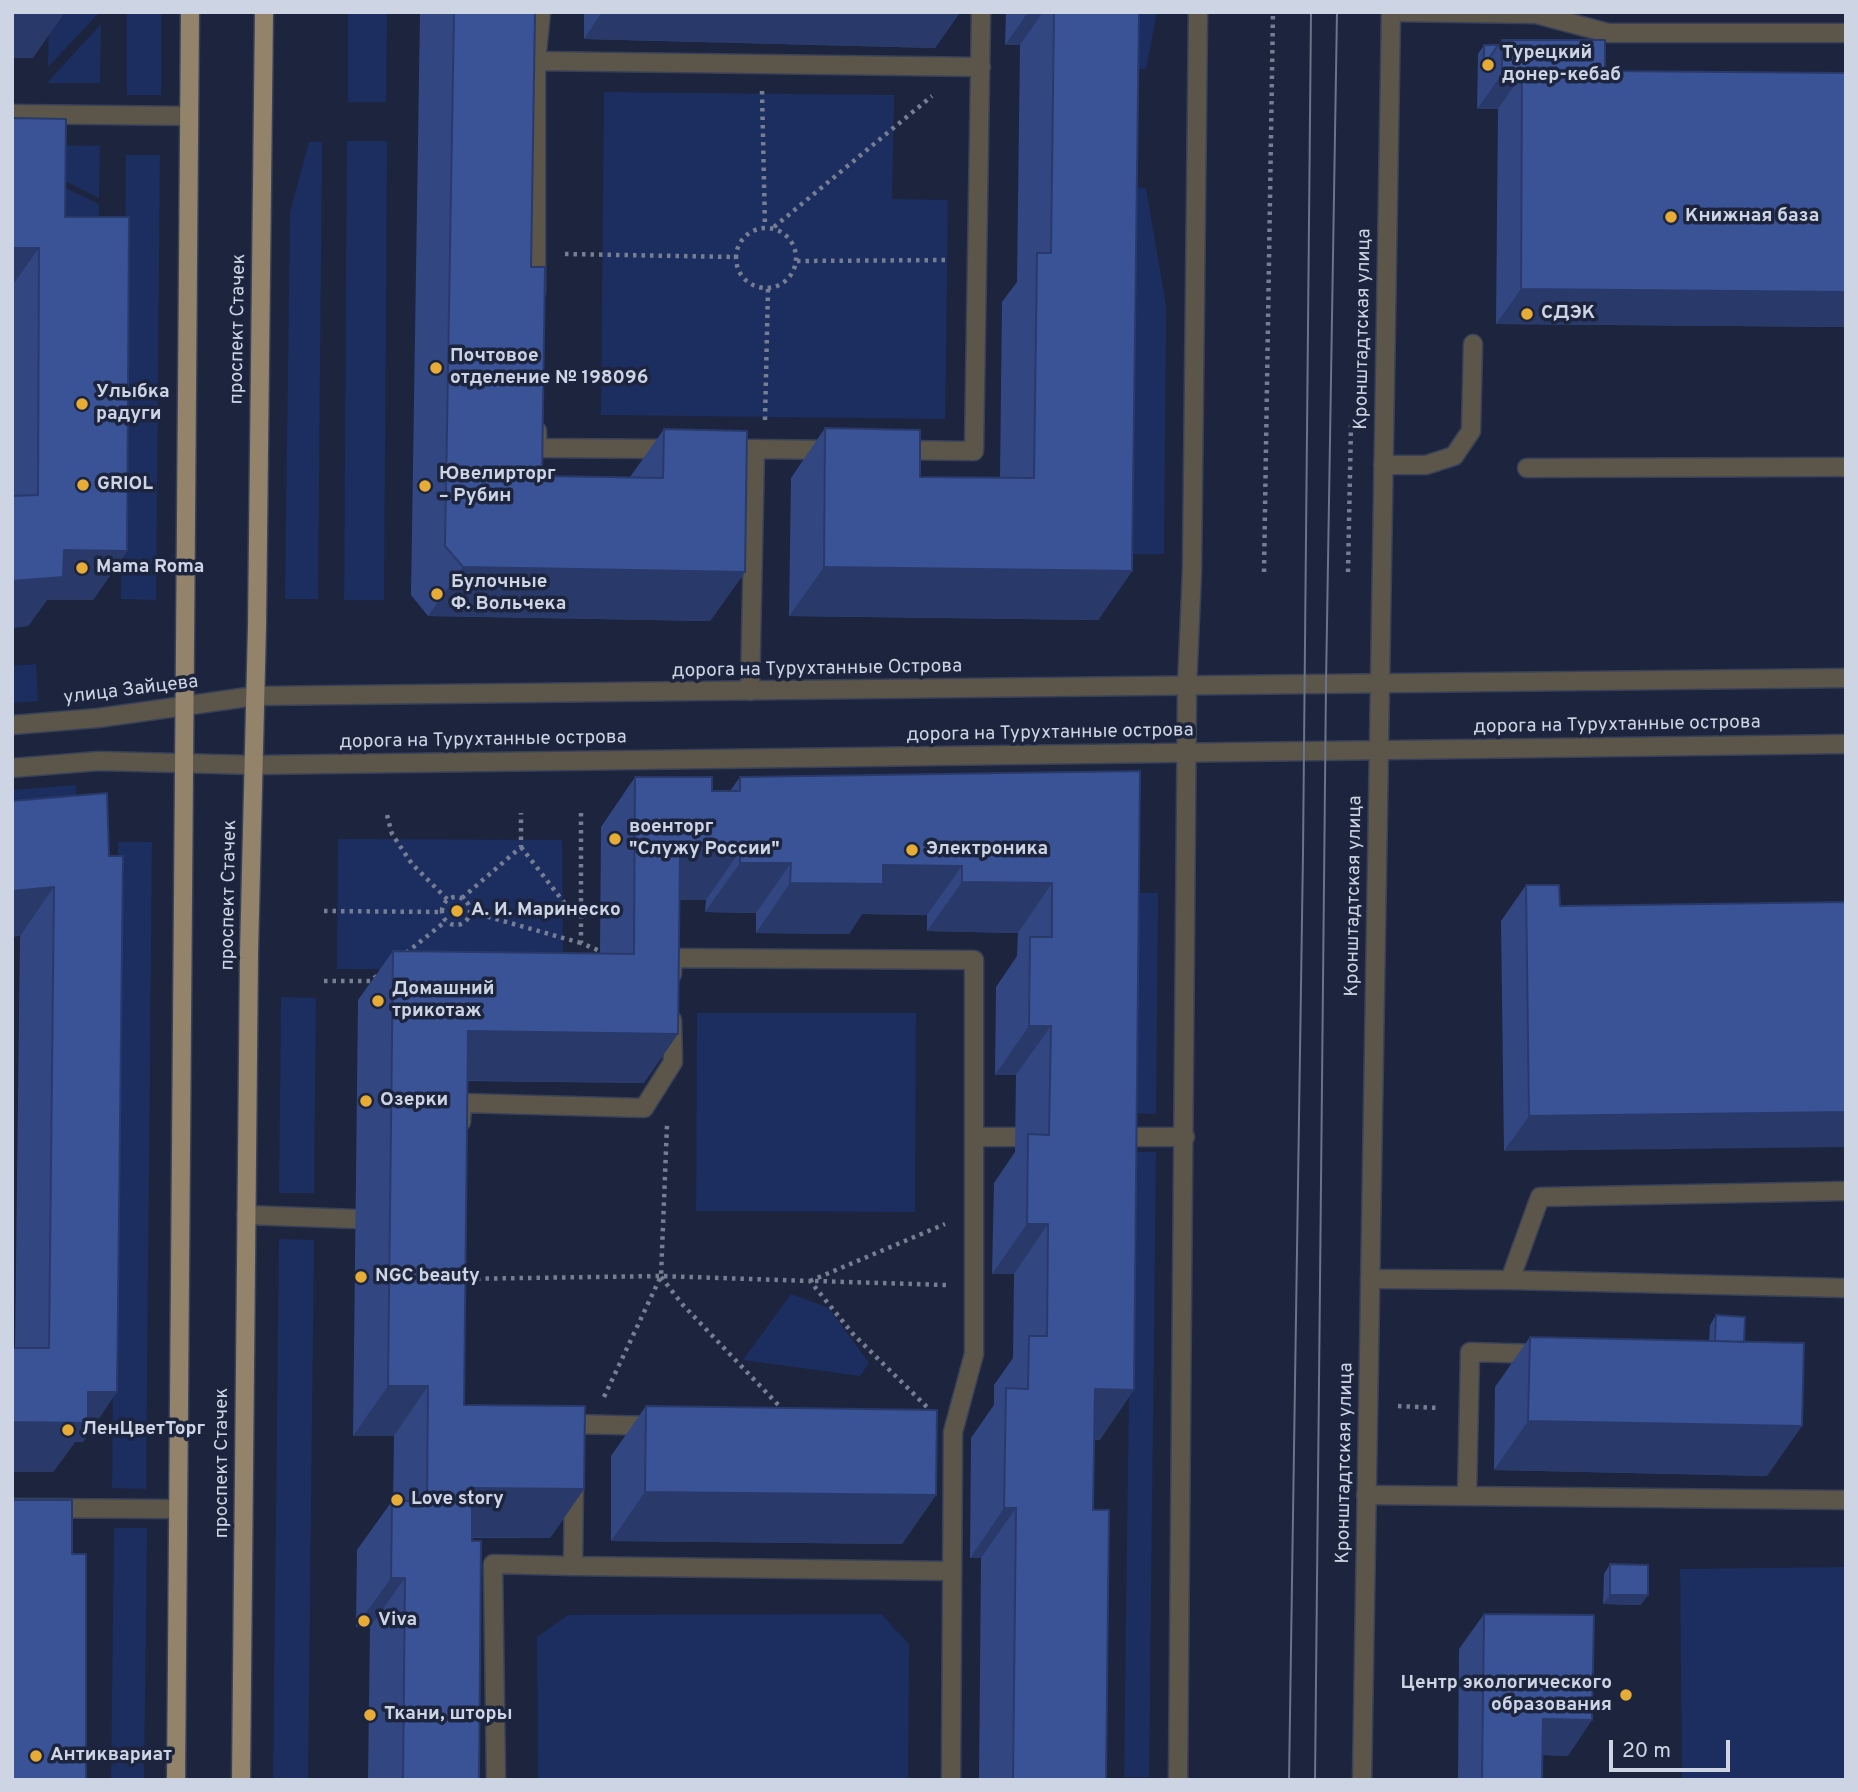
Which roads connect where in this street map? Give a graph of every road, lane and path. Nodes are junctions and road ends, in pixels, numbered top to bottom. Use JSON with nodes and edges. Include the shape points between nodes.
{"nodes":[{"id":1,"x":190,"y":12,"type":"edge"},
{"id":2,"x":264,"y":12,"type":"edge"},
{"id":3,"x":541,"y":12,"type":"edge"},
{"id":4,"x":981,"y":12,"type":"edge"},
{"id":5,"x":1198,"y":12,"type":"edge"},
{"id":6,"x":1273,"y":12,"type":"edge"},
{"id":7,"x":1391,"y":12,"type":"edge"},
{"id":8,"x":1846,"y":33,"type":"edge"},
{"id":9,"x":536,"y":61,"type":"junction"},
{"id":10,"x":762,"y":64,"type":"junction"},
{"id":11,"x":974,"y":67,"type":"junction"},
{"id":12,"x":12,"y":114,"type":"edge"},
{"id":13,"x":188,"y":117,"type":"junction"},
{"id":14,"x":765,"y":227,"type":"junction"},
{"id":15,"x":774,"y":228,"type":"junction"},
{"id":16,"x":536,"y":254,"type":"junction"},
{"id":17,"x":735,"y":257,"type":"junction"},
{"id":18,"x":978,"y":260,"type":"junction"},
{"id":19,"x":797,"y":261,"type":"junction"},
{"id":20,"x":768,"y":289,"type":"junction"},
{"id":21,"x":536,"y":306,"type":"edge"},
{"id":22,"x":1473,"y":344,"type":"dead end"},
{"id":23,"x":537,"y":409,"type":"edge"},
{"id":24,"x":1352,"y":425,"type":"dead end"},
{"id":25,"x":760,"y":449,"type":"junction"},
{"id":26,"x":845,"y":450,"type":"edge"},
{"id":27,"x":884,"y":450,"type":"edge"},
{"id":28,"x":1383,"y":465,"type":"junction"},
{"id":29,"x":1846,"y":467,"type":"edge"},
{"id":30,"x":1527,"y":468,"type":"dead end"},
{"id":31,"x":1264,"y":572,"type":"dead end"},
{"id":32,"x":1348,"y":572,"type":"dead end"},
{"id":33,"x":1846,"y":678,"type":"edge"},
{"id":34,"x":1380,"y":684,"type":"junction"},
{"id":35,"x":1187,"y":687,"type":"junction"},
{"id":36,"x":750,"y":691,"type":"junction"},
{"id":37,"x":255,"y":696,"type":"junction"},
{"id":38,"x":185,"y":706,"type":"junction"},
{"id":39,"x":12,"y":725,"type":"edge"},
{"id":40,"x":1846,"y":744,"type":"edge"},
{"id":41,"x":1378,"y":750,"type":"junction"},
{"id":42,"x":1186,"y":753,"type":"junction"},
{"id":43,"x":184,"y":763,"type":"junction"},
{"id":44,"x":254,"y":765,"type":"junction"},
{"id":45,"x":12,"y":768,"type":"edge"},
{"id":46,"x":521,"y":813,"type":"dead end"},
{"id":47,"x":581,"y":813,"type":"dead end"},
{"id":48,"x":387,"y":815,"type":"dead end"},
{"id":49,"x":521,"y":847,"type":"junction"},
{"id":50,"x":462,"y":898,"type":"junction"},
{"id":51,"x":448,"y":900,"type":"junction"},
{"id":52,"x":581,"y":909,"type":"junction"},
{"id":53,"x":324,"y":912,"type":"dead end"},
{"id":54,"x":442,"y":912,"type":"junction"},
{"id":55,"x":471,"y":912,"type":"junction"},
{"id":56,"x":446,"y":921,"type":"junction"},
{"id":57,"x":581,"y":943,"type":"junction"},
{"id":58,"x":600,"y":951,"type":"edge"},
{"id":59,"x":403,"y":956,"type":"edge"},
{"id":60,"x":381,"y":973,"type":"dead end"},
{"id":61,"x":324,"y":981,"type":"dead end"},
{"id":62,"x":657,"y":1087,"type":"junction"},
{"id":63,"x":1102,"y":1136,"type":"edge"},
{"id":64,"x":974,"y":1137,"type":"junction"},
{"id":65,"x":1015,"y":1137,"type":"dead end"},
{"id":66,"x":1185,"y":1137,"type":"junction"},
{"id":67,"x":461,"y":1143,"type":"edge"},
{"id":68,"x":1846,"y":1191,"type":"edge"},
{"id":69,"x":974,"y":1212,"type":"junction"},
{"id":70,"x":246,"y":1215,"type":"junction"},
{"id":71,"x":356,"y":1219,"type":"dead end"},
{"id":72,"x":661,"y":1276,"type":"junction"},
{"id":73,"x":457,"y":1279,"type":"edge"},
{"id":74,"x":1370,"y":1279,"type":"junction"},
{"id":75,"x":1510,"y":1280,"type":"junction"},
{"id":76,"x":810,"y":1281,"type":"junction"},
{"id":77,"x":974,"y":1286,"type":"junction"},
{"id":78,"x":1846,"y":1289,"type":"edge"},
{"id":79,"x":1554,"y":1355,"type":"edge"},
{"id":80,"x":1398,"y":1406,"type":"dead end"},
{"id":81,"x":1439,"y":1408,"type":"dead end"},
{"id":82,"x":793,"y":1420,"type":"edge"},
{"id":83,"x":575,"y":1424,"type":"junction"},
{"id":84,"x":673,"y":1426,"type":"edge"},
{"id":85,"x":946,"y":1432,"type":"junction"},
{"id":86,"x":1366,"y":1495,"type":"junction"},
{"id":87,"x":1468,"y":1495,"type":"junction"},
{"id":88,"x":1846,"y":1500,"type":"edge"},
{"id":89,"x":12,"y":1508,"type":"edge"},
{"id":90,"x":178,"y":1509,"type":"junction"},
{"id":91,"x":573,"y":1566,"type":"junction"},
{"id":92,"x":952,"y":1571,"type":"junction"},
{"id":93,"x":176,"y":1780,"type":"edge"},
{"id":94,"x":242,"y":1780,"type":"edge"},
{"id":95,"x":496,"y":1780,"type":"edge"},
{"id":96,"x":951,"y":1780,"type":"edge"},
{"id":97,"x":1178,"y":1780,"type":"edge"},
{"id":98,"x":1362,"y":1780,"type":"edge"}],
"edges":[{"from":1,"to":13,"type":"main road"},
{"from":2,"to":37,"type":"main road","name":"проспект Стачек"},
{"from":3,"to":9,"type":"street"},
{"from":4,"to":11,"type":"street"},
{"from":5,"to":35,"type":"street"},
{"from":6,"to":31,"type":"path"},
{"from":7,"to":8,"type":"street","via":[[1536,14],[1608,33]]},
{"from":7,"to":28,"type":"street","name":"Кронштадтская улица"},
{"from":9,"to":10,"type":"street"},
{"from":9,"to":16,"type":"street"},
{"from":10,"to":11,"type":"street"},
{"from":10,"to":14,"type":"path"},
{"from":11,"to":15,"type":"path"},
{"from":11,"to":18,"type":"street"},
{"from":12,"to":13,"type":"street"},
{"from":13,"to":38,"type":"main road"},
{"from":14,"to":15,"type":"path"},
{"from":14,"to":17,"type":"path","via":[[750,231],[739,242]]},
{"from":15,"to":19,"type":"path","via":[[791,240]]},
{"from":16,"to":17,"type":"path"},
{"from":16,"to":21,"type":"street"},
{"from":17,"to":20,"type":"path","via":[[744,280]]},
{"from":18,"to":19,"type":"path"},
{"from":18,"to":27,"type":"street","via":[[974,451]]},
{"from":19,"to":20,"type":"path","via":[[782,284]]},
{"from":20,"to":25,"type":"path"},
{"from":22,"to":28,"type":"street","via":[[1471,431],[1454,456],[1426,466]]},
{"from":23,"to":25,"type":"street","via":[[537,448]]},
{"from":24,"to":32,"type":"path"},
{"from":25,"to":26,"type":"street"},
{"from":25,"to":36,"type":"street"},
{"from":28,"to":34,"type":"street","name":"Кронштадтская улица"},
{"from":29,"to":30,"type":"street"},
{"from":33,"to":34,"type":"street"},
{"from":34,"to":35,"type":"street","name":"дорога на Турухтанные Острова"},
{"from":34,"to":41,"type":"street","name":"Кронштадтская улица"},
{"from":35,"to":36,"type":"street","name":"дорога на Турухтанные Острова"},
{"from":35,"to":42,"type":"street"},
{"from":36,"to":37,"type":"street","name":"дорога на Турухтанные Острова"},
{"from":37,"to":38,"type":"street","name":"улица Зайцева"},
{"from":37,"to":44,"type":"main road","name":"проспект Стачек"},
{"from":38,"to":39,"type":"street","name":"улица Зайцева"},
{"from":38,"to":43,"type":"main road"},
{"from":40,"to":41,"type":"street","name":"дорога на Турухтанные острова"},
{"from":41,"to":42,"type":"street","name":"дорога на Турухтанные острова"},
{"from":41,"to":74,"type":"street","name":"Кронштадтская улица"},
{"from":42,"to":44,"type":"street","name":"дорога на Турухтанные острова"},
{"from":42,"to":66,"type":"street"},
{"from":43,"to":44,"type":"street"},
{"from":43,"to":45,"type":"street","via":[[99,761]]},
{"from":43,"to":90,"type":"main road"},
{"from":44,"to":70,"type":"main road","name":"проспект Стачек"},
{"from":46,"to":49,"type":"path"},
{"from":47,"to":52,"type":"path"},
{"from":48,"to":51,"type":"path","via":[[392,834],[412,864]]},
{"from":49,"to":50,"type":"path"},
{"from":49,"to":52,"type":"path","via":[[566,905]]},
{"from":50,"to":51,"type":"path"},
{"from":50,"to":55,"type":"path"},
{"from":51,"to":54,"type":"path"},
{"from":52,"to":57,"type":"path"},
{"from":53,"to":54,"type":"path"},
{"from":54,"to":56,"type":"path"},
{"from":55,"to":56,"type":"path","via":[[463,924]]},
{"from":55,"to":57,"type":"path"},
{"from":56,"to":59,"type":"path"},
{"from":57,"to":58,"type":"path"},
{"from":60,"to":61,"type":"path","via":[[370,981]]},
{"from":62,"to":64,"type":"street","via":[[673,1062],[672,958],[974,960]]},
{"from":62,"to":67,"type":"street","via":[[644,1108],[462,1103]]},
{"from":62,"to":72,"type":"path","via":[[669,1130]]},
{"from":63,"to":66,"type":"street"},
{"from":64,"to":65,"type":"street"},
{"from":64,"to":69,"type":"street"},
{"from":66,"to":97,"type":"street"},
{"from":68,"to":75,"type":"street","via":[[1540,1197]]},
{"from":69,"to":76,"type":"path"},
{"from":69,"to":77,"type":"street"},
{"from":70,"to":71,"type":"street"},
{"from":70,"to":94,"type":"main road","name":"проспект Стачек"},
{"from":72,"to":73,"type":"path"},
{"from":72,"to":76,"type":"path"},
{"from":72,"to":82,"type":"path","via":[[683,1306]]},
{"from":72,"to":83,"type":"path"},
{"from":74,"to":75,"type":"street"},
{"from":74,"to":86,"type":"street","name":"Кронштадтская улица"},
{"from":75,"to":78,"type":"street"},
{"from":76,"to":77,"type":"path"},
{"from":76,"to":85,"type":"path","via":[[853,1334]]},
{"from":77,"to":85,"type":"street","via":[[974,1353]]},
{"from":79,"to":87,"type":"street","via":[[1471,1352]]},
{"from":80,"to":81,"type":"path"},
{"from":83,"to":84,"type":"street"},
{"from":83,"to":91,"type":"street"},
{"from":85,"to":92,"type":"street"},
{"from":86,"to":87,"type":"street"},
{"from":86,"to":98,"type":"street","name":"Кронштадтская улица"},
{"from":87,"to":88,"type":"street"},
{"from":89,"to":90,"type":"street"},
{"from":90,"to":93,"type":"main road"},
{"from":91,"to":92,"type":"street"},
{"from":91,"to":95,"type":"street","via":[[493,1564]]},
{"from":92,"to":96,"type":"street"}]}
